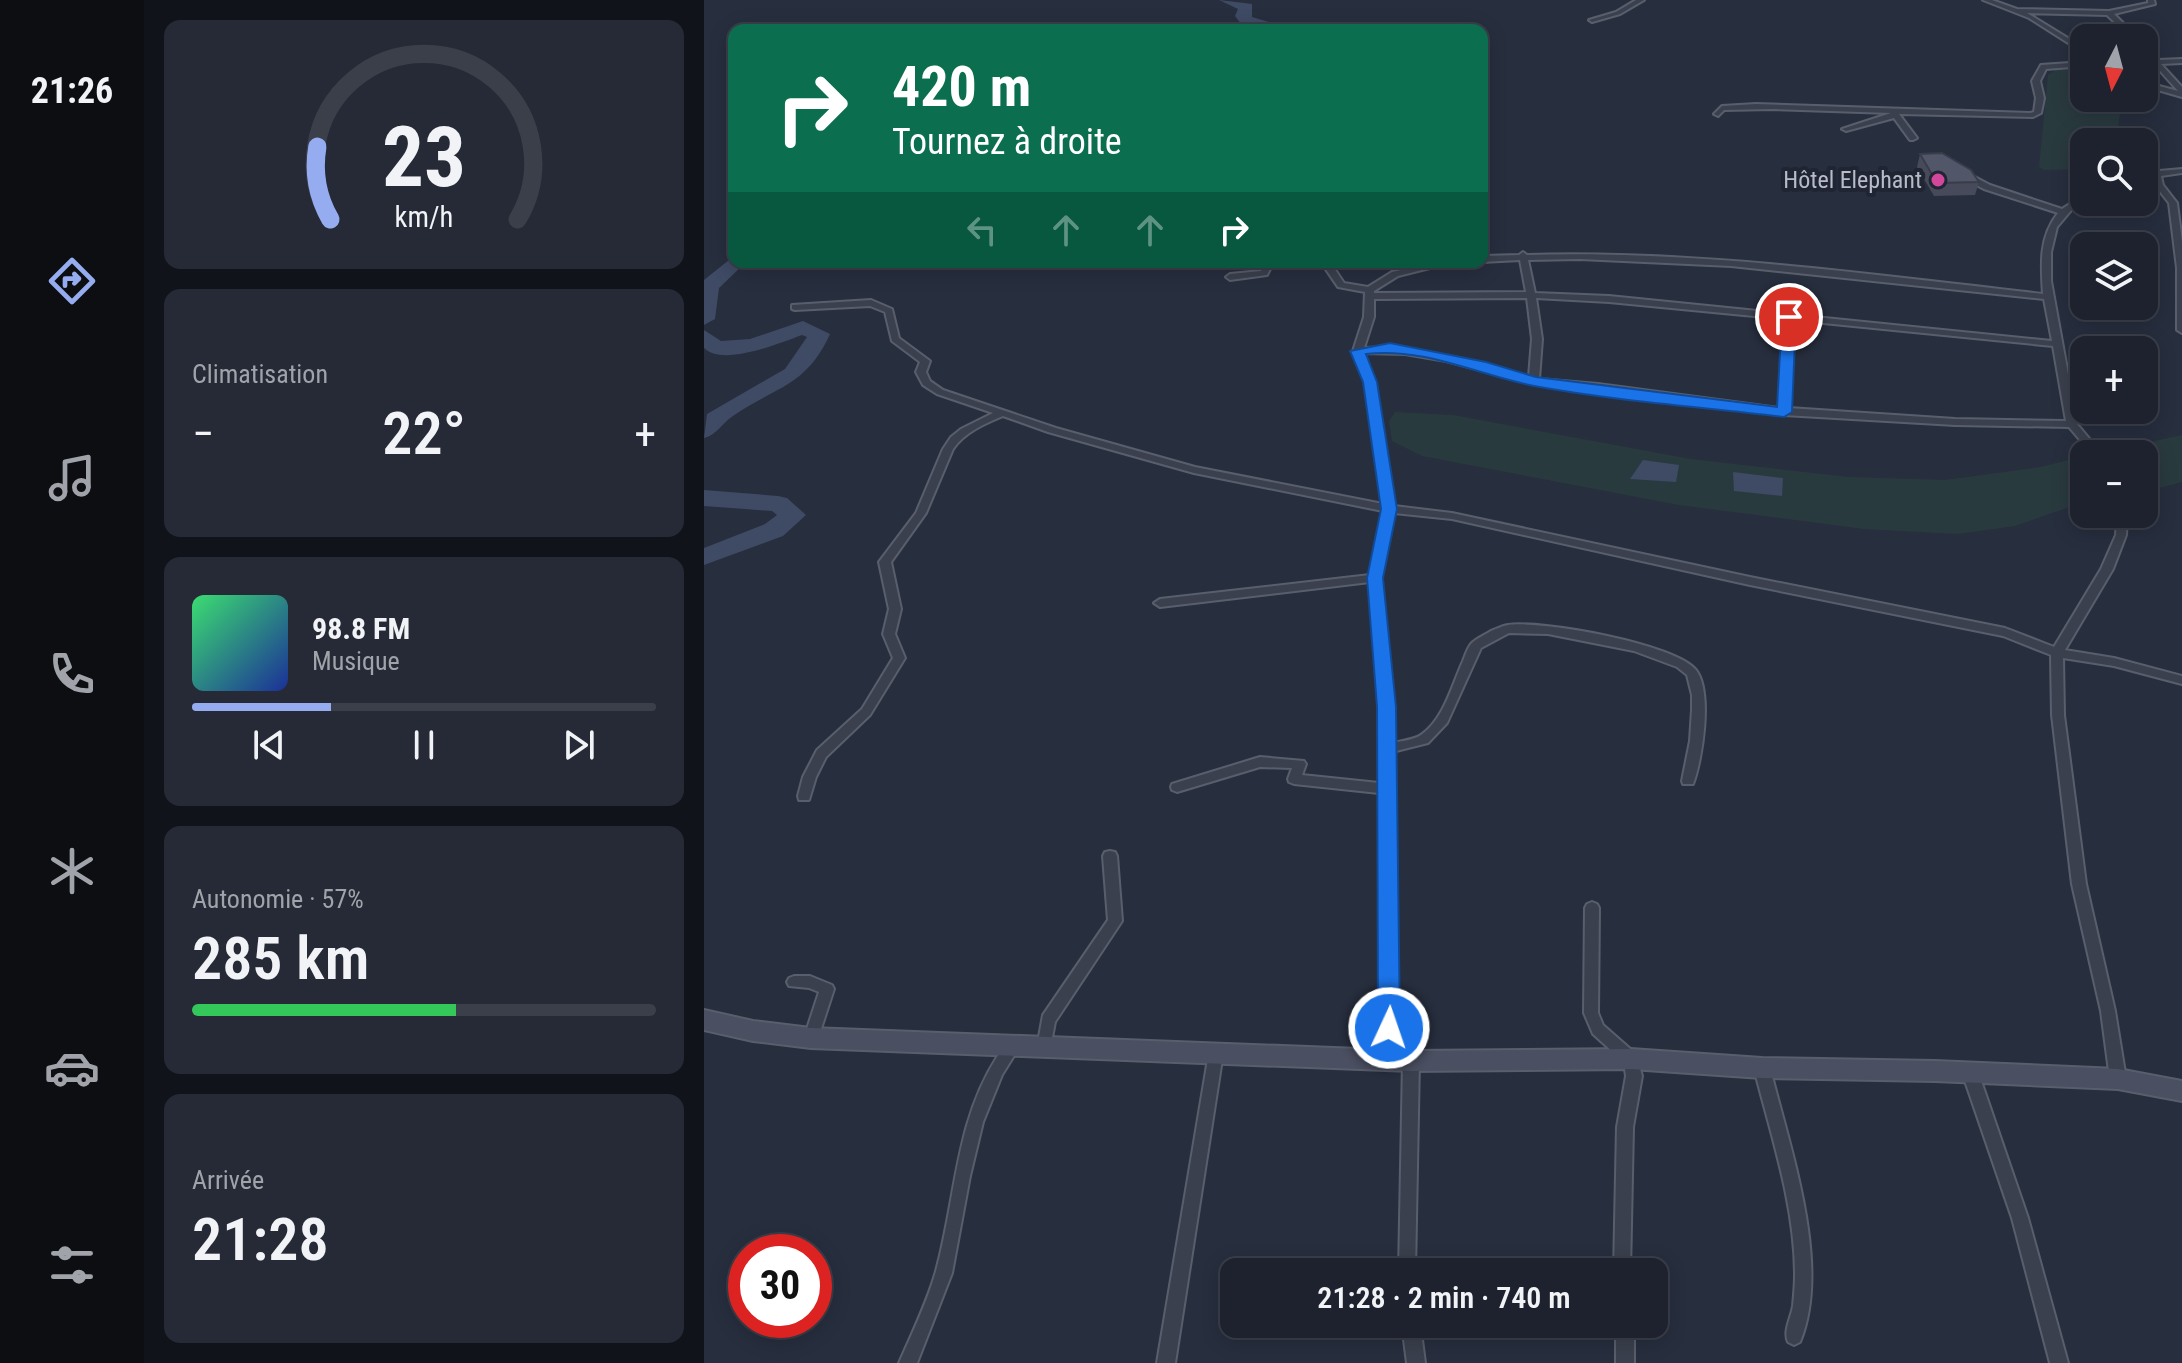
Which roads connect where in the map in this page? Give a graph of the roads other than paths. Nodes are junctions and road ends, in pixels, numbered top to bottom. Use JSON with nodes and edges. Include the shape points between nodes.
{"nodes":[{"id":1,"x":1641,"y":0,"type":"edge"},
{"id":2,"x":1986,"y":0,"type":"edge"},
{"id":3,"x":2151,"y":0,"type":"edge"},
{"id":4,"x":2018,"y":11,"type":"junction"},
{"id":5,"x":2109,"y":13,"type":"junction"},
{"id":6,"x":1592,"y":20,"type":"dead end"},
{"id":7,"x":2120,"y":24,"type":"edge"},
{"id":8,"x":2070,"y":43,"type":"edge"},
{"id":9,"x":2182,"y":61,"type":"edge"},
{"id":10,"x":2158,"y":62,"type":"edge"},
{"id":11,"x":2158,"y":64,"type":"edge"},
{"id":12,"x":2070,"y":65,"type":"edge"},
{"id":13,"x":2158,"y":88,"type":"edge"},
{"id":14,"x":2182,"y":94,"type":"edge"},
{"id":15,"x":1895,"y":113,"type":"junction"},
{"id":16,"x":1718,"y":114,"type":"dead end"},
{"id":17,"x":1846,"y":129,"type":"dead end"},
{"id":18,"x":1913,"y":138,"type":"dead end"},
{"id":19,"x":2182,"y":171,"type":"edge"},
{"id":20,"x":1960,"y":172,"type":"edge"},
{"id":21,"x":2158,"y":172,"type":"edge"},
{"id":22,"x":2158,"y":181,"type":"edge"},
{"id":23,"x":2070,"y":205,"type":"edge"},
{"id":24,"x":2060,"y":211,"type":"junction"},
{"id":25,"x":1523,"y":255,"type":"junction"},
{"id":26,"x":1488,"y":258,"type":"edge"},
{"id":27,"x":1266,"y":268,"type":"edge"},
{"id":28,"x":1329,"y":268,"type":"edge"},
{"id":29,"x":1422,"y":268,"type":"edge"},
{"id":30,"x":1230,"y":277,"type":"dead end"},
{"id":31,"x":1370,"y":293,"type":"junction"},
{"id":32,"x":1531,"y":295,"type":"junction"},
{"id":33,"x":2048,"y":297,"type":"junction"},
{"id":34,"x":795,"y":307,"type":"dead end"},
{"id":35,"x":1789,"y":317,"type":"junction"},
{"id":36,"x":2182,"y":330,"type":"edge"},
{"id":37,"x":2058,"y":344,"type":"junction"},
{"id":38,"x":1358,"y":351,"type":"junction"},
{"id":39,"x":1534,"y":381,"type":"junction"},
{"id":40,"x":1784,"y":412,"type":"junction"},
{"id":41,"x":2070,"y":413,"type":"edge"},
{"id":42,"x":1000,"y":414,"type":"junction"},
{"id":43,"x":2072,"y":424,"type":"joint"},
{"id":44,"x":2085,"y":440,"type":"edge"},
{"id":45,"x":1389,"y":509,"type":"junction"},
{"id":46,"x":2121,"y":528,"type":"edge"},
{"id":47,"x":1375,"y":578,"type":"junction"},
{"id":48,"x":1160,"y":603,"type":"dead end"},
{"id":49,"x":2057,"y":653,"type":"junction"},
{"id":50,"x":2182,"y":680,"type":"edge"},
{"id":51,"x":1386,"y":749,"type":"junction"},
{"id":52,"x":1688,"y":781,"type":"dead end"},
{"id":53,"x":1177,"y":787,"type":"dead end"},
{"id":54,"x":1385,"y":789,"type":"junction"},
{"id":55,"x":804,"y":796,"type":"dead end"},
{"id":56,"x":1110,"y":856,"type":"dead end"},
{"id":57,"x":1592,"y":908,"type":"dead end"},
{"id":58,"x":794,"y":982,"type":"dead end"},
{"id":59,"x":704,"y":1020,"type":"edge"},
{"id":60,"x":811,"y":1038,"type":"junction"},
{"id":61,"x":1013,"y":1046,"type":"junction"},
{"id":62,"x":1044,"y":1048,"type":"junction"},
{"id":63,"x":1216,"y":1053,"type":"junction"},
{"id":64,"x":1387,"y":1059,"type":"junction"},
{"id":65,"x":1631,"y":1059,"type":"junction"},
{"id":66,"x":1411,"y":1061,"type":"junction"},
{"id":67,"x":1762,"y":1068,"type":"junction"},
{"id":68,"x":1970,"y":1072,"type":"junction"},
{"id":69,"x":2118,"y":1079,"type":"junction"},
{"id":70,"x":2182,"y":1091,"type":"edge"},
{"id":71,"x":1407,"y":1258,"type":"edge"},
{"id":72,"x":1622,"y":1258,"type":"edge"},
{"id":73,"x":1794,"y":1336,"type":"dead end"},
{"id":74,"x":1413,"y":1338,"type":"edge"},
{"id":75,"x":1625,"y":1338,"type":"edge"},
{"id":76,"x":908,"y":1363,"type":"edge"},
{"id":77,"x":1166,"y":1363,"type":"edge"},
{"id":78,"x":1416,"y":1363,"type":"edge"},
{"id":79,"x":1625,"y":1363,"type":"edge"},
{"id":80,"x":2059,"y":1363,"type":"edge"}],
"edges":[{"from":1,"to":6,"type":"street"},
{"from":2,"to":4,"type":"street"},
{"from":3,"to":5,"type":"street","via":[[2152,4]]},
{"from":4,"to":5,"type":"street"},
{"from":4,"to":8,"type":"street"},
{"from":5,"to":7,"type":"street"},
{"from":9,"to":10,"type":"street"},
{"from":11,"to":14,"type":"street"},
{"from":12,"to":15,"type":"street","via":[[2044,67],[2036,81],[2037,113],[2030,115],[1977,110]]},
{"from":13,"to":14,"type":"street"},
{"from":15,"to":16,"type":"street","via":[[1762,105],[1722,108]]},
{"from":15,"to":17,"type":"street"},
{"from":15,"to":18,"type":"street"},
{"from":19,"to":21,"type":"street"},
{"from":20,"to":24,"type":"street","via":[[1987,187]]},
{"from":22,"to":36,"type":"street","via":[[2173,203]]},
{"from":23,"to":24,"type":"street"},
{"from":24,"to":33,"type":"street","via":[[2045,261]]},
{"from":25,"to":26,"type":"street"},
{"from":25,"to":32,"type":"street"},
{"from":25,"to":33,"type":"street","via":[[1746,264]]},
{"from":27,"to":30,"type":"street","via":[[1264,273]]},
{"from":28,"to":31,"type":"street","via":[[1341,285]]},
{"from":29,"to":31,"type":"street","via":[[1395,274]]},
{"from":31,"to":32,"type":"street"},
{"from":31,"to":38,"type":"street"},
{"from":32,"to":35,"type":"street"},
{"from":32,"to":39,"type":"street","via":[[1537,339]]},
{"from":33,"to":37,"type":"street"},
{"from":34,"to":42,"type":"street","via":[[871,303],[889,311],[895,339],[925,361],[921,372],[926,383]]},
{"from":35,"to":37,"type":"street"},
{"from":35,"to":40,"type":"street"},
{"from":37,"to":41,"type":"street"},
{"from":38,"to":39,"type":"street","via":[[1390,347]]},
{"from":38,"to":45,"type":"street","via":[[1370,382]]},
{"from":39,"to":40,"type":"street"},
{"from":40,"to":43,"type":"street","via":[[1948,425]]},
{"from":42,"to":45,"type":"street","via":[[1194,470]]},
{"from":42,"to":55,"type":"street","via":[[965,428],[944,451],[926,503],[885,562],[895,609],[889,634],[899,658],[867,711],[820,753]]},
{"from":43,"to":44,"type":"street"},
{"from":45,"to":47,"type":"street"},
{"from":45,"to":49,"type":"street","via":[[1468,519],[2005,632]]},
{"from":46,"to":49,"type":"street","via":[[2107,569]]},
{"from":47,"to":48,"type":"street"},
{"from":47,"to":51,"type":"street"},
{"from":49,"to":50,"type":"street"},
{"from":49,"to":69,"type":"street","via":[[2058,715],[2079,884]]},
{"from":51,"to":52,"type":"street","via":[[1424,740],[1443,720],[1476,645],[1509,629],[1558,632],[1609,639],[1688,668],[1699,687]]},
{"from":51,"to":54,"type":"street"},
{"from":53,"to":54,"type":"street","via":[[1260,762],[1300,764],[1294,779]]},
{"from":54,"to":64,"type":"street","via":[[1391,997]]},
{"from":56,"to":62,"type":"street","via":[[1115,921],[1048,1020]]},
{"from":57,"to":65,"type":"street","via":[[1591,1013],[1598,1029]]},
{"from":58,"to":60,"type":"street","via":[[827,989]]},
{"from":59,"to":60,"type":"main road"},
{"from":60,"to":61,"type":"main road"},
{"from":61,"to":62,"type":"main road"},
{"from":61,"to":76,"type":"street","via":[[991,1075],[959,1179],[946,1263]]},
{"from":62,"to":63,"type":"main road"},
{"from":63,"to":64,"type":"main road"},
{"from":63,"to":77,"type":"street"},
{"from":64,"to":66,"type":"main road"},
{"from":65,"to":66,"type":"main road"},
{"from":65,"to":67,"type":"main road"},
{"from":65,"to":72,"type":"street"},
{"from":66,"to":71,"type":"street"},
{"from":67,"to":68,"type":"main road"},
{"from":67,"to":73,"type":"street","via":[[1796,1207],[1802,1315]]},
{"from":68,"to":69,"type":"main road"},
{"from":68,"to":80,"type":"street","via":[[2020,1218]]},
{"from":69,"to":70,"type":"main road"},
{"from":74,"to":78,"type":"street"},
{"from":75,"to":79,"type":"street"}]}
